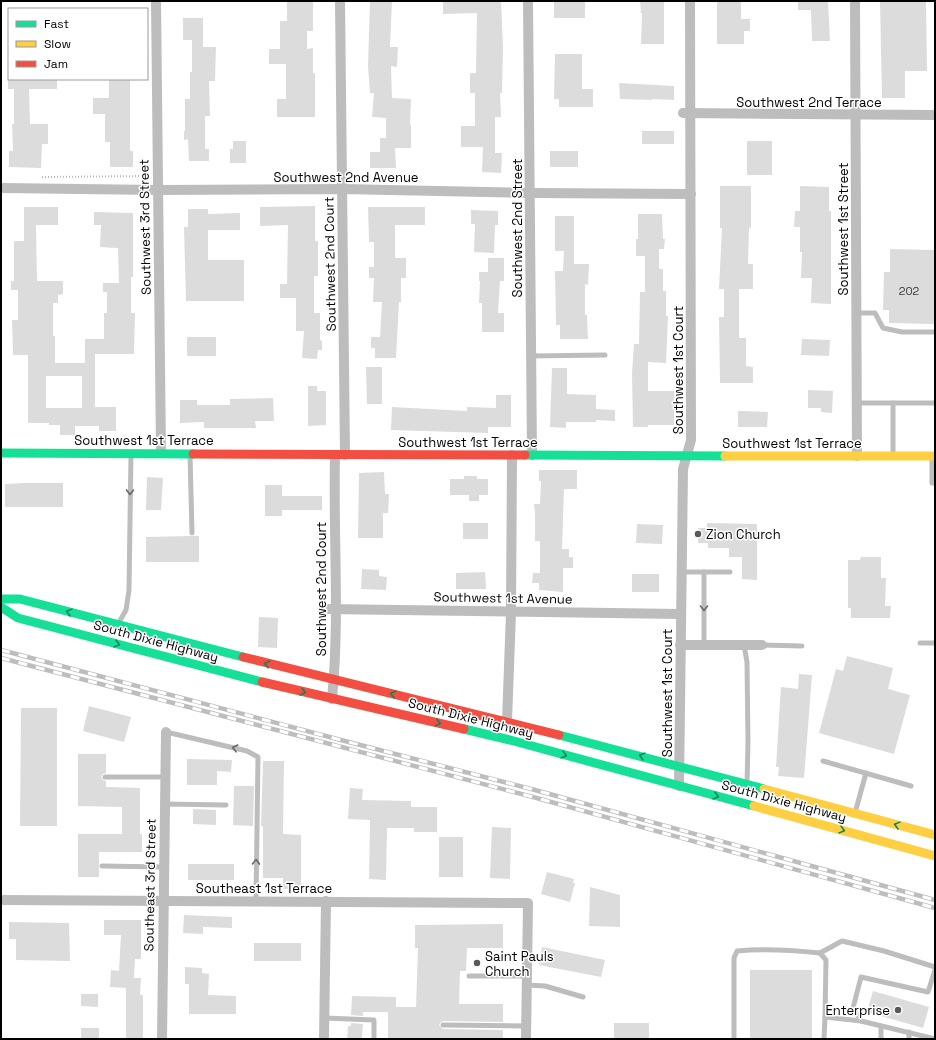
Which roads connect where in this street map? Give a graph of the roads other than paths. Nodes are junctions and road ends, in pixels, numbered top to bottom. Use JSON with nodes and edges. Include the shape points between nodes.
{"nodes":[{"id":1,"x":156,"y":1,"type":"edge"},
{"id":2,"x":340,"y":1,"type":"edge"},
{"id":3,"x":528,"y":1,"type":"edge"},
{"id":4,"x":690,"y":1,"type":"edge"},
{"id":5,"x":855,"y":1,"type":"edge"},
{"id":6,"x":687,"y":114,"type":"junction"},
{"id":7,"x":855,"y":115,"type":"junction"},
{"id":8,"x":935,"y":115,"type":"edge"},
{"id":9,"x":1,"y":188,"type":"edge"},
{"id":10,"x":342,"y":189,"type":"junction"},
{"id":11,"x":158,"y":190,"type":"junction"},
{"id":12,"x":530,"y":193,"type":"junction"},
{"id":13,"x":691,"y":194,"type":"junction"},
{"id":14,"x":856,"y":313,"type":"junction"},
{"id":15,"x":935,"y":332,"type":"edge"},
{"id":16,"x":530,"y":356,"type":"junction"},
{"id":17,"x":605,"y":356,"type":"dead end"},
{"id":18,"x":857,"y":403,"type":"junction"},
{"id":19,"x":893,"y":403,"type":"junction"},
{"id":20,"x":935,"y":403,"type":"edge"},
{"id":21,"x":1,"y":453,"type":"edge"},
{"id":22,"x":131,"y":453,"type":"junction"},
{"id":23,"x":161,"y":453,"type":"junction"},
{"id":24,"x":190,"y":453,"type":"junction"},
{"id":25,"x":335,"y":455,"type":"junction"},
{"id":26,"x":345,"y":455,"type":"junction"},
{"id":27,"x":512,"y":455,"type":"junction"},
{"id":28,"x":686,"y":455,"type":"junction"},
{"id":29,"x":532,"y":456,"type":"junction"},
{"id":30,"x":857,"y":456,"type":"junction"},
{"id":31,"x":893,"y":456,"type":"junction"},
{"id":32,"x":934,"y":456,"type":"edge"},
{"id":33,"x":935,"y":483,"type":"edge"},
{"id":34,"x":192,"y":533,"type":"dead end"},
{"id":35,"x":681,"y":572,"type":"junction"},
{"id":36,"x":704,"y":572,"type":"junction"},
{"id":37,"x":730,"y":572,"type":"dead end"},
{"id":38,"x":1,"y":599,"type":"edge"},
{"id":39,"x":1,"y":607,"type":"edge"},
{"id":40,"x":330,"y":609,"type":"junction"},
{"id":41,"x":511,"y":612,"type":"junction"},
{"id":42,"x":680,"y":614,"type":"junction"},
{"id":43,"x":118,"y":625,"type":"junction"},
{"id":44,"x":920,"y":643,"type":"dead end"},
{"id":45,"x":935,"y":643,"type":"edge"},
{"id":46,"x":680,"y":645,"type":"junction"},
{"id":47,"x":704,"y":645,"type":"junction"},
{"id":48,"x":744,"y":645,"type":"junction"},
{"id":49,"x":762,"y":645,"type":"joint"},
{"id":50,"x":802,"y":646,"type":"dead end"},
{"id":51,"x":333,"y":680,"type":"junction"},
{"id":52,"x":332,"y":698,"type":"junction"},
{"id":53,"x":507,"y":721,"type":"junction"},
{"id":54,"x":166,"y":732,"type":"joint"},
{"id":55,"x":823,"y":761,"type":"dead end"},
{"id":56,"x":680,"y":766,"type":"junction"},
{"id":57,"x":866,"y":773,"type":"junction"},
{"id":58,"x":105,"y":777,"type":"dead end"},
{"id":59,"x":165,"y":777,"type":"junction"},
{"id":60,"x":747,"y":784,"type":"junction"},
{"id":61,"x":679,"y":786,"type":"junction"},
{"id":62,"x":911,"y":786,"type":"dead end"},
{"id":63,"x":164,"y":804,"type":"junction"},
{"id":64,"x":226,"y":805,"type":"dead end"},
{"id":65,"x":855,"y":814,"type":"junction"},
{"id":66,"x":935,"y":835,"type":"edge"},
{"id":67,"x":935,"y":856,"type":"edge"},
{"id":68,"x":102,"y":866,"type":"dead end"},
{"id":69,"x":163,"y":867,"type":"junction"},
{"id":70,"x":1,"y":900,"type":"edge"},
{"id":71,"x":163,"y":901,"type":"junction"},
{"id":72,"x":256,"y":901,"type":"junction"},
{"id":73,"x":326,"y":901,"type":"junction"},
{"id":74,"x":820,"y":953,"type":"junction"},
{"id":75,"x":935,"y":969,"type":"edge"},
{"id":76,"x":469,"y":976,"type":"dead end"},
{"id":77,"x":527,"y":981,"type":"junction"},
{"id":78,"x":583,"y":997,"type":"dead end"},
{"id":79,"x":825,"y":1017,"type":"junction"},
{"id":80,"x":324,"y":1018,"type":"junction"},
{"id":81,"x":861,"y":1021,"type":"junction"},
{"id":82,"x":443,"y":1025,"type":"dead end"},
{"id":83,"x":526,"y":1026,"type":"junction"},
{"id":84,"x":881,"y":1026,"type":"junction"},
{"id":85,"x":909,"y":1032,"type":"junction"},
{"id":86,"x":935,"y":1038,"type":"edge"},
{"id":87,"x":162,"y":1039,"type":"edge"},
{"id":88,"x":324,"y":1039,"type":"edge"},
{"id":89,"x":374,"y":1039,"type":"edge"},
{"id":90,"x":526,"y":1039,"type":"edge"},
{"id":91,"x":734,"y":1039,"type":"edge"},
{"id":92,"x":824,"y":1039,"type":"edge"},
{"id":93,"x":881,"y":1039,"type":"edge"},
{"id":94,"x":909,"y":1039,"type":"edge"}],
"edges":[{"from":1,"to":11,"type":"street","name":"Southwest 3rd Street"},
{"from":2,"to":10,"type":"street","name":"Southwest 2nd Court"},
{"from":3,"to":12,"type":"street","name":"Southwest 2nd Street"},
{"from":4,"to":6,"type":"street","name":"Southwest 1st Court"},
{"from":5,"to":7,"type":"street","name":"Southwest 1st Street"},
{"from":6,"to":7,"type":"street","name":"Southwest 2nd Terrace"},
{"from":6,"to":13,"type":"street","name":"Southwest 1st Court"},
{"from":7,"to":8,"type":"street","name":"Southwest 2nd Terrace"},
{"from":7,"to":14,"type":"street","name":"Southwest 1st Street"},
{"from":9,"to":11,"type":"street","name":"Southwest 2nd Avenue"},
{"from":10,"to":11,"type":"street","name":"Southwest 2nd Avenue"},
{"from":10,"to":12,"type":"street","name":"Southwest 2nd Avenue"},
{"from":10,"to":26,"type":"street","name":"Southwest 2nd Court"},
{"from":11,"to":23,"type":"street","name":"Southwest 3rd Street"},
{"from":12,"to":13,"type":"street","name":"Southwest 2nd Avenue"},
{"from":12,"to":16,"type":"street","name":"Southwest 2nd Street"},
{"from":13,"to":28,"type":"street","name":"Southwest 1st Court","via":[[691,440]]},
{"from":14,"to":15,"type":"lane","via":[[875,313],[883,328],[902,332]]},
{"from":14,"to":18,"type":"street","name":"Southwest 1st Street"},
{"from":16,"to":17,"type":"lane"},
{"from":16,"to":29,"type":"street","name":"Southwest 2nd Street"},
{"from":18,"to":19,"type":"lane"},
{"from":18,"to":30,"type":"street","name":"Southwest 1st Street"},
{"from":19,"to":20,"type":"lane"},
{"from":19,"to":31,"type":"lane"},
{"from":21,"to":22,"type":"main road","name":"Southwest 1st Terrace"},
{"from":22,"to":23,"type":"main road","name":"Southwest 1st Terrace"},
{"from":22,"to":43,"type":"lane","one_way":true,"via":[[129,590],[126,610]]},
{"from":23,"to":24,"type":"main road","name":"Southwest 1st Terrace"},
{"from":24,"to":25,"type":"main road","name":"Southwest 1st Terrace"},
{"from":24,"to":34,"type":"lane"},
{"from":25,"to":26,"type":"main road","name":"Southwest 1st Terrace"},
{"from":25,"to":40,"type":"street","name":"Southwest 2nd Court"},
{"from":26,"to":27,"type":"main road","name":"Southwest 1st Terrace"},
{"from":27,"to":29,"type":"main road","name":"Southwest 1st Terrace"},
{"from":27,"to":41,"type":"street"},
{"from":28,"to":29,"type":"main road","name":"Southwest 1st Terrace"},
{"from":28,"to":30,"type":"main road","name":"Southwest 1st Terrace"},
{"from":28,"to":35,"type":"street","name":"Southwest 1st Court","via":[[683,468]]},
{"from":30,"to":31,"type":"main road","name":"Southwest 1st Terrace"},
{"from":31,"to":32,"type":"main road","name":"Southwest 1st Terrace"},
{"from":32,"to":33,"type":"lane","via":[[932,483]]},
{"from":35,"to":36,"type":"lane"},
{"from":35,"to":42,"type":"street","name":"Southwest 1st Court"},
{"from":36,"to":37,"type":"lane"},
{"from":36,"to":47,"type":"lane","one_way":true},
{"from":43,"to":38,"type":"main road","name":"South Dixie Highway","one_way":true,"via":[[20,599]]},
{"from":39,"to":52,"type":"main road","name":"South Dixie Highway","one_way":true,"via":[[18,618],[225,673]]},
{"from":40,"to":41,"type":"street","name":"Southwest 1st Avenue"},
{"from":40,"to":51,"type":"street","name":"Southwest 2nd Court"},
{"from":41,"to":42,"type":"street","name":"Southwest 1st Avenue"},
{"from":41,"to":53,"type":"street"},
{"from":42,"to":46,"type":"street","name":"Southwest 1st Court"},
{"from":51,"to":43,"type":"main road","name":"South Dixie Highway","one_way":true},
{"from":44,"to":45,"type":"lane"},
{"from":46,"to":47,"type":"street"},
{"from":46,"to":56,"type":"street","name":"Southwest 1st Court"},
{"from":47,"to":48,"type":"street"},
{"from":48,"to":49,"type":"street"},
{"from":48,"to":60,"type":"lane","via":[[747,662]]},
{"from":49,"to":50,"type":"lane"},
{"from":51,"to":52,"type":"street","name":"Southwest 2nd Court"},
{"from":53,"to":51,"type":"main road","name":"South Dixie Highway","one_way":true},
{"from":52,"to":61,"type":"main road","name":"South Dixie Highway","one_way":true,"via":[[510,740]]},
{"from":56,"to":53,"type":"main road","name":"South Dixie Highway","one_way":true},
{"from":54,"to":59,"type":"street","name":"Southeast 3rd Street"},
{"from":72,"to":54,"type":"lane","one_way":true,"via":[[258,757],[247,751]]},
{"from":55,"to":57,"type":"lane"},
{"from":56,"to":60,"type":"main road","name":"South Dixie Highway"},
{"from":56,"to":61,"type":"street","name":"Southwest 1st Court"},
{"from":57,"to":62,"type":"lane"},
{"from":57,"to":65,"type":"lane"},
{"from":58,"to":59,"type":"lane"},
{"from":59,"to":63,"type":"street","name":"Southeast 3rd Street"},
{"from":60,"to":65,"type":"main road","name":"South Dixie Highway"},
{"from":61,"to":67,"type":"main road","name":"South Dixie Highway","one_way":true},
{"from":63,"to":64,"type":"lane"},
{"from":63,"to":69,"type":"street","name":"Southeast 3rd Street"},
{"from":66,"to":65,"type":"main road","name":"South Dixie Highway","one_way":true},
{"from":68,"to":69,"type":"lane"},
{"from":69,"to":71,"type":"street","name":"Southeast 3rd Street"},
{"from":70,"to":71,"type":"street","name":"Southeast 1st Terrace"},
{"from":71,"to":72,"type":"street","name":"Southeast 1st Terrace"},
{"from":71,"to":87,"type":"street","name":"Southeast 3rd Street"},
{"from":72,"to":73,"type":"street","name":"Southeast 1st Terrace"},
{"from":73,"to":77,"type":"street","name":"Southeast 1st Terrace","via":[[528,903]]},
{"from":73,"to":80,"type":"street"},
{"from":74,"to":75,"type":"lane","via":[[842,941],[884,951]]},
{"from":74,"to":79,"type":"lane","via":[[826,960]]},
{"from":74,"to":91,"type":"lane","via":[[787,950],[737,951],[734,958]]},
{"from":75,"to":81,"type":"lane","via":[[928,992],[861,977],[853,1008]]},
{"from":76,"to":77,"type":"lane"},
{"from":77,"to":78,"type":"lane"},
{"from":77,"to":83,"type":"street"},
{"from":79,"to":81,"type":"lane"},
{"from":79,"to":92,"type":"lane"},
{"from":80,"to":88,"type":"street"},
{"from":80,"to":89,"type":"lane","via":[[374,1020]]},
{"from":81,"to":84,"type":"lane"},
{"from":82,"to":83,"type":"lane"},
{"from":83,"to":90,"type":"street"},
{"from":84,"to":85,"type":"lane"},
{"from":84,"to":93,"type":"lane"},
{"from":85,"to":86,"type":"lane"},
{"from":85,"to":94,"type":"lane"}]}
